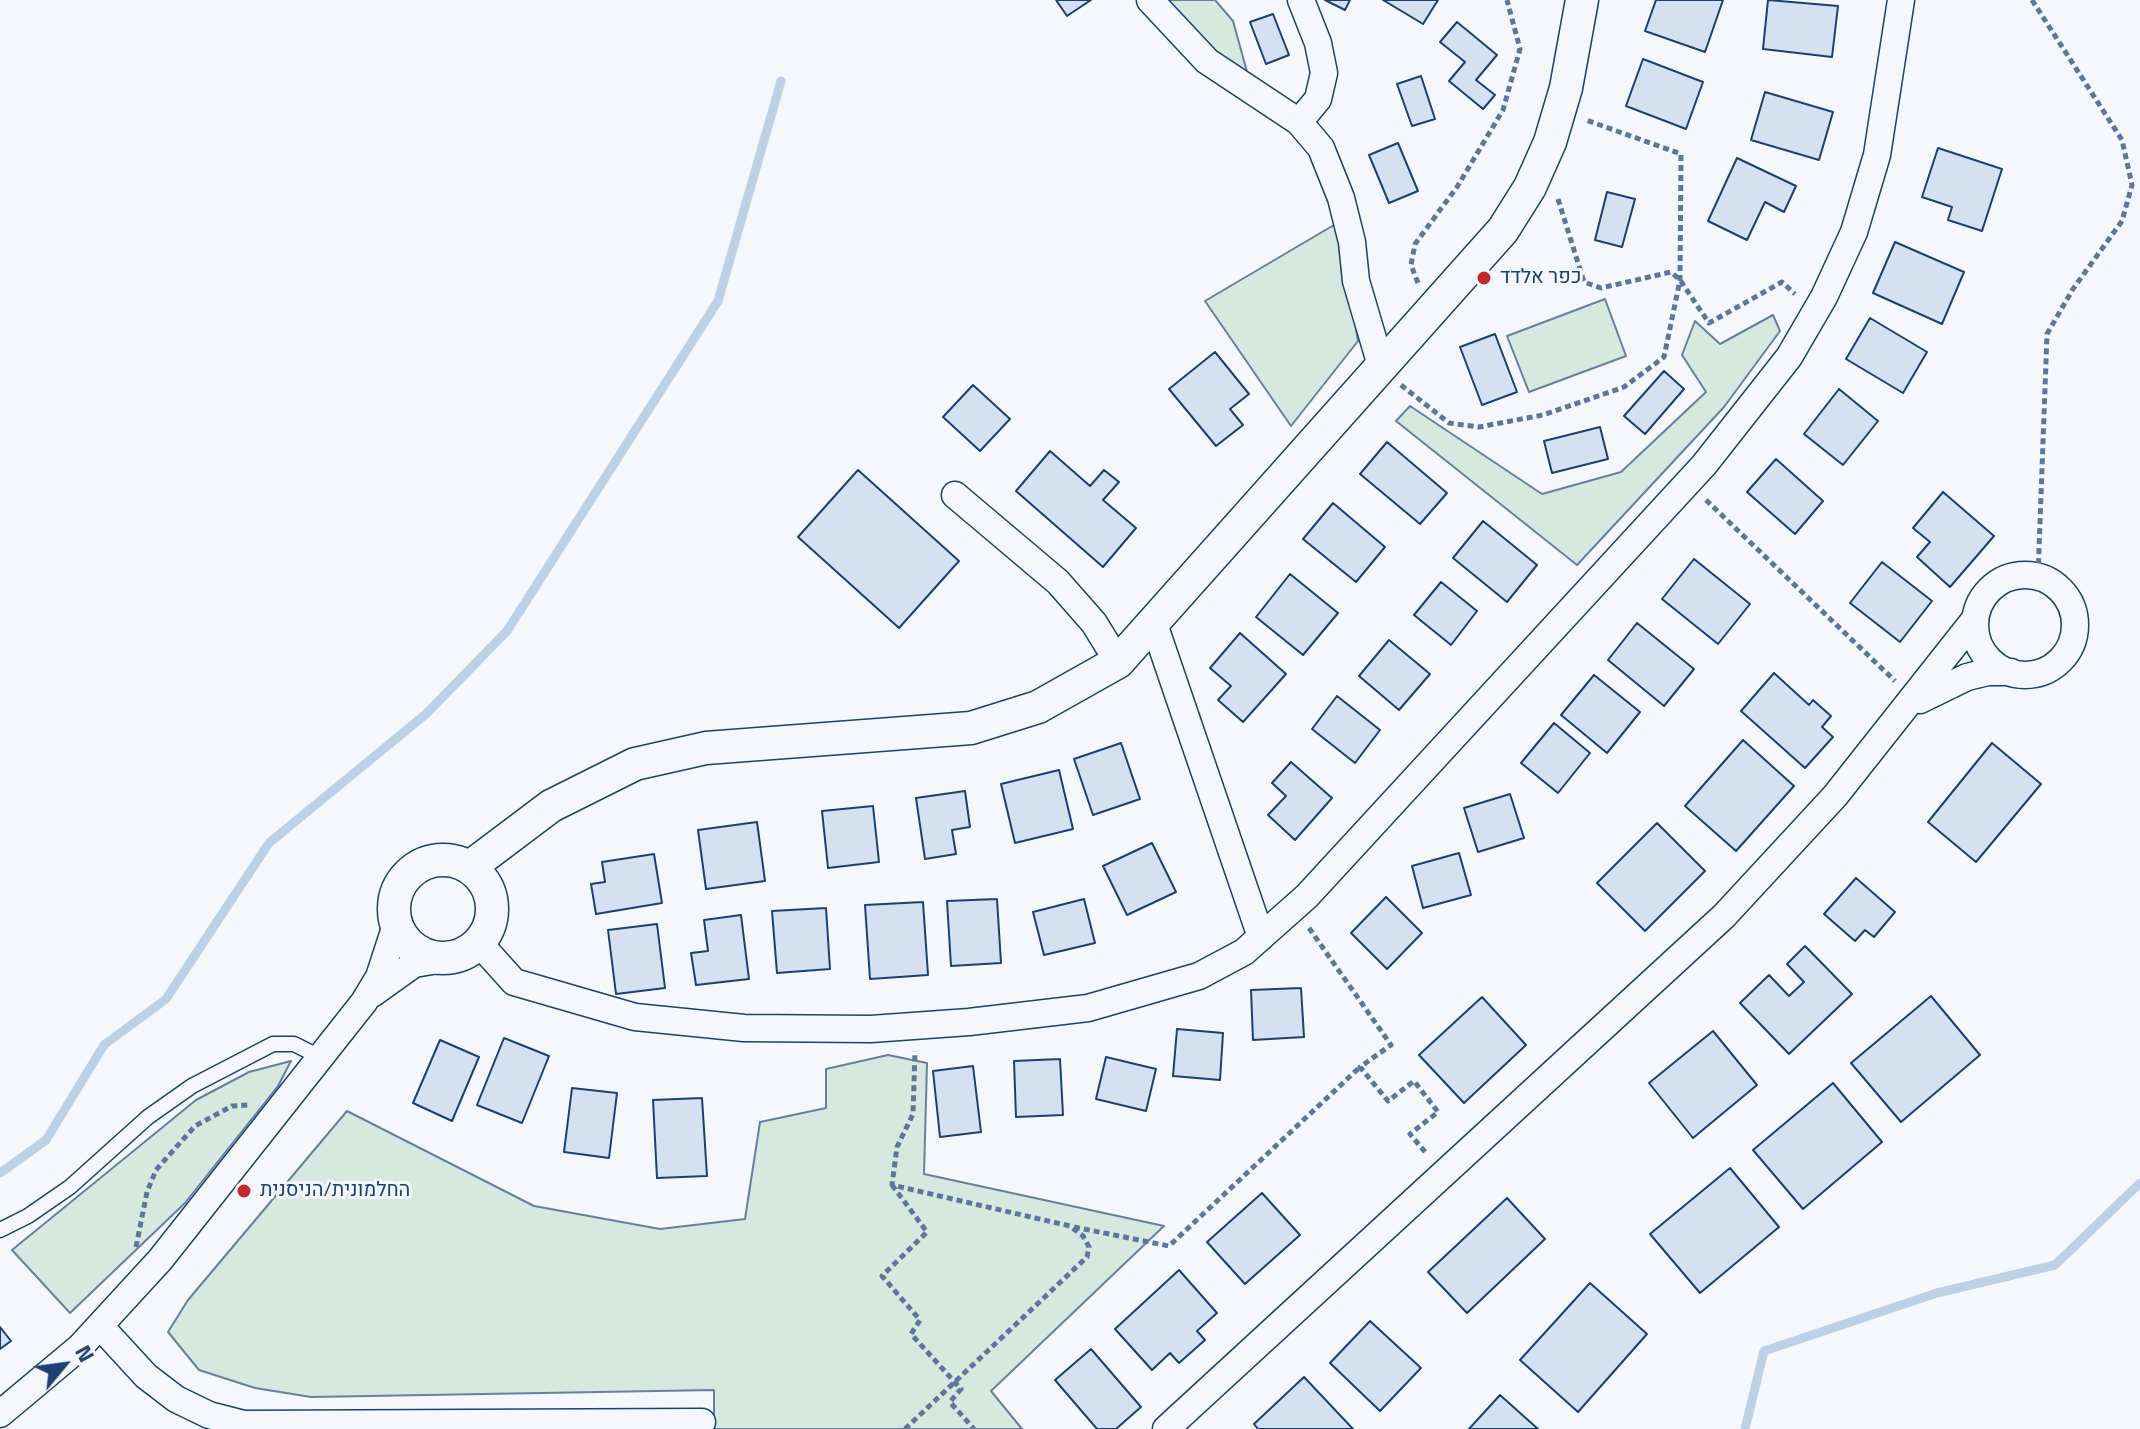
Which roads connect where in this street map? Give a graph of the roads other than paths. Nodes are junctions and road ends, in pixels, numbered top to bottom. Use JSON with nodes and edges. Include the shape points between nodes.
{"nodes":[{"id":1,"x":1150,"y":0,"type":"edge"},
{"id":2,"x":1301,"y":0,"type":"edge"},
{"id":3,"x":1582,"y":0,"type":"edge"},
{"id":4,"x":1901,"y":0,"type":"edge"},
{"id":5,"x":1299,"y":122,"type":"junction"},
{"id":6,"x":1382,"y":369,"type":"junction"},
{"id":7,"x":955,"y":495,"type":"dead end"},
{"id":8,"x":1975,"y":619,"type":"junction"},
{"id":9,"x":1154,"y":624,"type":"junction"},
{"id":10,"x":1118,"y":662,"type":"junction"},
{"id":11,"x":2011,"y":672,"type":"junction"},
{"id":12,"x":1909,"y":705,"type":"junction"},
{"id":13,"x":470,"y":867,"type":"junction"},
{"id":14,"x":396,"y":925,"type":"junction"},
{"id":15,"x":1261,"y":937,"type":"junction"},
{"id":16,"x":479,"y":943,"type":"junction"},
{"id":17,"x":444,"y":959,"type":"junction"},
{"id":18,"x":364,"y":1002,"type":"junction"},
{"id":19,"x":320,"y":1057,"type":"junction"},
{"id":20,"x":0,"y":1230,"type":"edge"},
{"id":21,"x":100,"y":1326,"type":"junction"},
{"id":22,"x":0,"y":1414,"type":"edge"},
{"id":23,"x":702,"y":1422,"type":"dead end"},
{"id":24,"x":1166,"y":1429,"type":"edge"}],
"edges":[{"from":1,"to":5,"type":"street","via":[[1207,61]]},
{"from":2,"to":5,"type":"street","via":[[1324,73],[1318,99]]},
{"from":3,"to":6,"type":"street","via":[[1560,110],[1544,157],[1503,230]]},
{"from":4,"to":15,"type":"street","via":[[1877,155],[1854,232],[1802,333],[1757,399],[1688,483],[1294,908]]},
{"from":5,"to":6,"type":"street","via":[[1321,148],[1341,198],[1356,281]]},
{"from":6,"to":9,"type":"street"},
{"from":7,"to":10,"type":"street","via":[[1058,582],[1094,623]]},
{"from":8,"to":11,"type":"street","via":[[1986,655]]},
{"from":8,"to":11,"type":"street","via":[[1979,604],[1994,586],[2015,576],[2038,577],[2068,601],[2072,638],[2061,659],[2034,674]]},
{"from":8,"to":12,"type":"street"},
{"from":9,"to":10,"type":"street"},
{"from":9,"to":15,"type":"street"},
{"from":10,"to":13,"type":"street","via":[[1038,707],[971,728],[706,748],[635,764],[551,806]]},
{"from":11,"to":12,"type":"street","via":[[1956,680]]},
{"from":12,"to":24,"type":"street","via":[[1808,827],[1733,906]]},
{"from":13,"to":14,"type":"street","via":[[441,859],[412,870],[395,895]]},
{"from":13,"to":16,"type":"street","via":[[491,900],[490,923]]},
{"from":14,"to":17,"type":"street","via":[[409,945]]},
{"from":14,"to":18,"type":"street","via":[[379,977]]},
{"from":15,"to":16,"type":"street","via":[[1199,976],[1088,1008],[915,1026],[744,1028],[635,1017],[514,982]]},
{"from":16,"to":17,"type":"street"},
{"from":17,"to":18,"type":"street","via":[[405,969]]},
{"from":18,"to":19,"type":"street"},
{"from":19,"to":20,"type":"lane","via":[[294,1044],[273,1044],[192,1086],[148,1117],[70,1187]]},
{"from":19,"to":21,"type":"street"},
{"from":21,"to":22,"type":"street"},
{"from":21,"to":23,"type":"street","via":[[176,1399],[244,1424]]}]}
